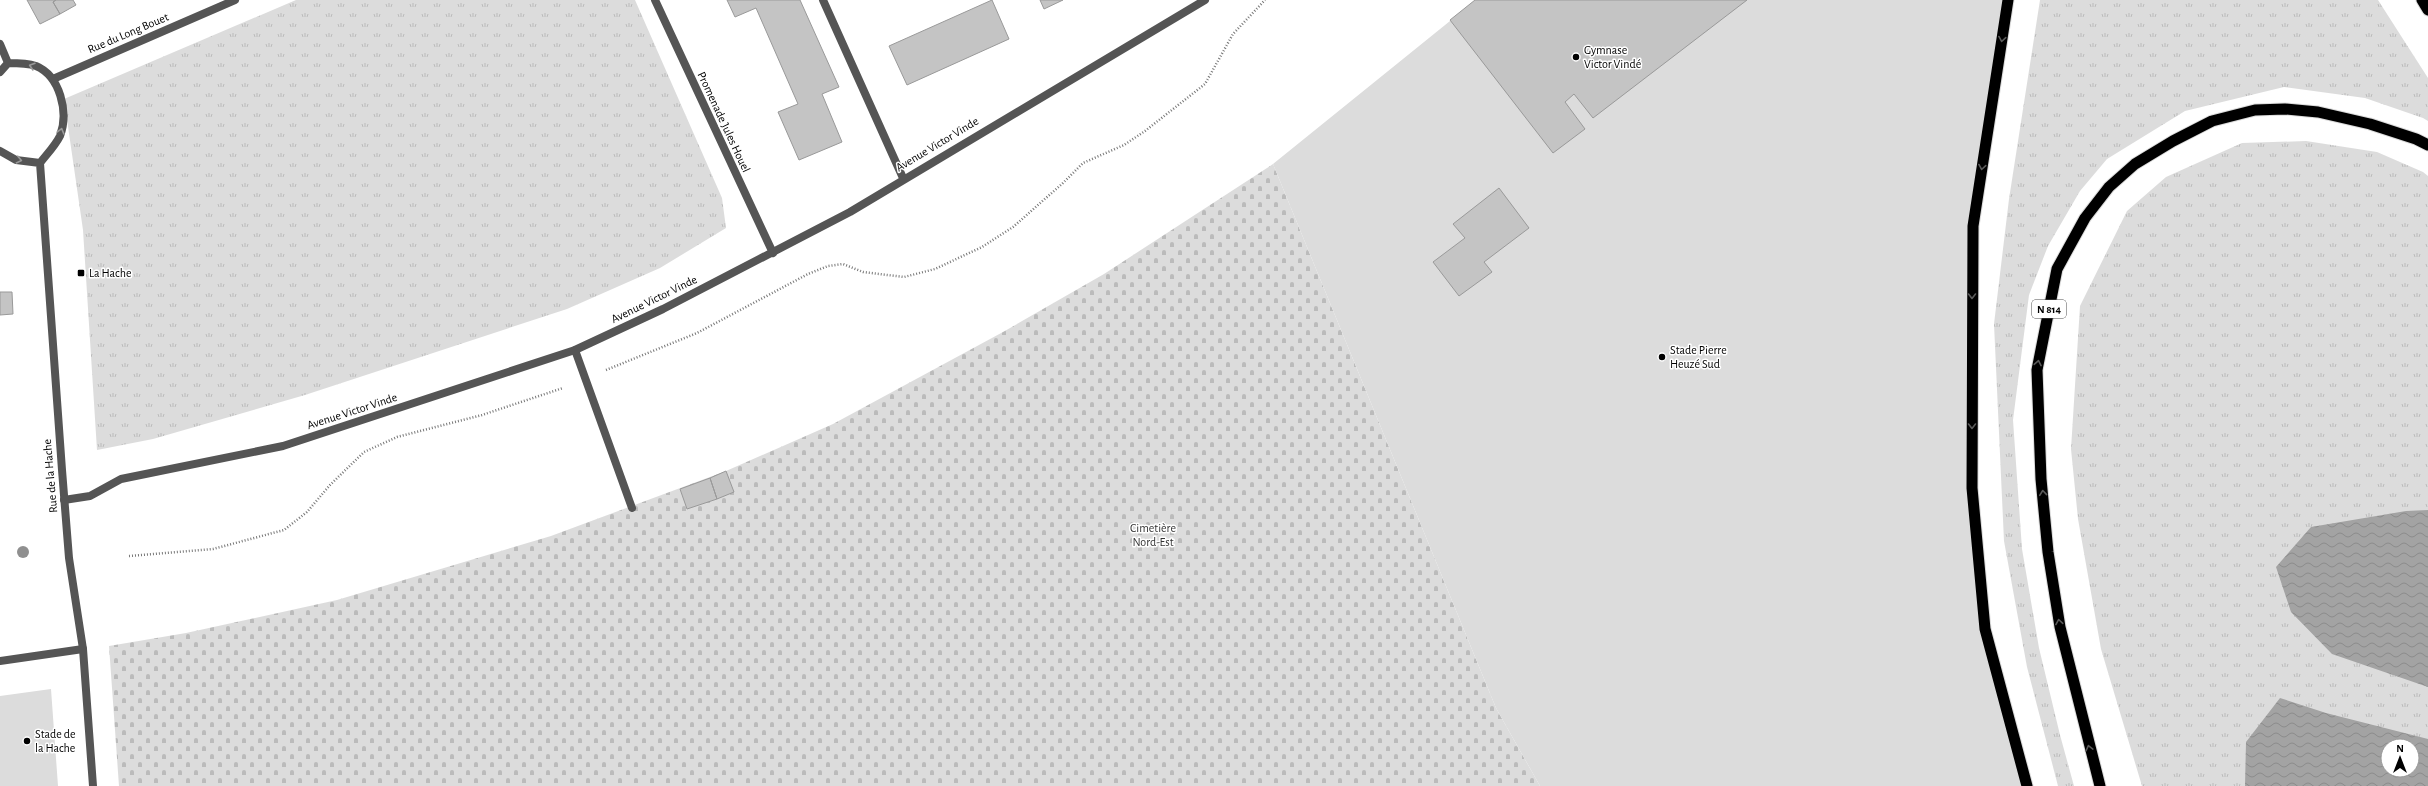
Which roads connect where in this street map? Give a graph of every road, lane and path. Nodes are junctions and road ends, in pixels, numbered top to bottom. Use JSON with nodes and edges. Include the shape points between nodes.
{"nodes":[{"id":1,"x":235,"y":0,"type":"edge"},
{"id":2,"x":655,"y":0,"type":"edge"},
{"id":3,"x":823,"y":0,"type":"edge"},
{"id":4,"x":1205,"y":0,"type":"edge"},
{"id":5,"x":1265,"y":0,"type":"edge"},
{"id":6,"x":2008,"y":0,"type":"edge"},
{"id":7,"x":2422,"y":0,"type":"edge"},
{"id":8,"x":2428,"y":10,"type":"edge"},
{"id":9,"x":0,"y":44,"type":"edge"},
{"id":10,"x":8,"y":63,"type":"junction"},
{"id":11,"x":0,"y":72,"type":"edge"},
{"id":12,"x":53,"y":79,"type":"junction"},
{"id":13,"x":2428,"y":145,"type":"edge"},
{"id":14,"x":0,"y":152,"type":"edge"},
{"id":15,"x":40,"y":163,"type":"junction"},
{"id":16,"x":903,"y":178,"type":"junction"},
{"id":17,"x":773,"y":253,"type":"junction"},
{"id":18,"x":863,"y":272,"type":"dead end"},
{"id":19,"x":575,"y":350,"type":"junction"},
{"id":20,"x":319,"y":497,"type":"dead end"},
{"id":21,"x":64,"y":500,"type":"junction"},
{"id":22,"x":632,"y":508,"type":"dead end"},
{"id":23,"x":129,"y":556,"type":"dead end"},
{"id":24,"x":83,"y":650,"type":"junction"},
{"id":25,"x":0,"y":661,"type":"edge"},
{"id":26,"x":93,"y":786,"type":"edge"},
{"id":27,"x":2027,"y":786,"type":"edge"},
{"id":28,"x":2100,"y":786,"type":"edge"}],
"edges":[{"from":1,"to":12,"type":"street","name":"Rue du Long Bouet"},
{"from":2,"to":17,"type":"street","name":"Promenade Jules Houel"},
{"from":3,"to":16,"type":"street"},
{"from":4,"to":16,"type":"street","name":"Avenue Victor Vinde"},
{"from":5,"to":18,"type":"path","via":[[1233,34],[1205,84],[1172,112],[1124,145],[1083,163],[1064,183],[1018,222],[982,247],[935,269],[904,277]]},
{"from":6,"to":27,"type":"highway","one_way":true,"via":[[1973,226],[1972,488],[1985,629]]},
{"from":7,"to":8,"type":"highway"},
{"from":9,"to":10,"type":"street"},
{"from":10,"to":11,"type":"street"},
{"from":12,"to":10,"type":"street","one_way":true,"via":[[36,66]]},
{"from":15,"to":12,"type":"street","one_way":true,"via":[[53,148],[62,124],[59,91]]},
{"from":28,"to":13,"type":"highway","number":"N 814","one_way":true,"via":[[2060,627],[2048,552],[2041,479],[2037,370],[2057,269],[2085,218],[2109,187],[2136,164],[2212,121],[2255,110],[2318,112],[2370,124]]},
{"from":14,"to":15,"type":"street","one_way":true,"via":[[16,160]]},
{"from":15,"to":21,"type":"street","name":"Rue de la Hache"},
{"from":16,"to":17,"type":"street","name":"Avenue Victor Vinde","via":[[850,212]]},
{"from":17,"to":19,"type":"street","name":"Avenue Victor Vinde"},
{"from":19,"to":21,"type":"street","name":"Avenue Victor Vinde","via":[[283,446],[121,479],[90,496]]},
{"from":19,"to":22,"type":"street"},
{"from":20,"to":23,"type":"path","via":[[307,512],[284,530],[214,549]]},
{"from":21,"to":24,"type":"street","name":"Rue de la Hache","via":[[69,558]]},
{"from":24,"to":25,"type":"street"},
{"from":24,"to":26,"type":"street","name":"Rue de la Hache"}]}
